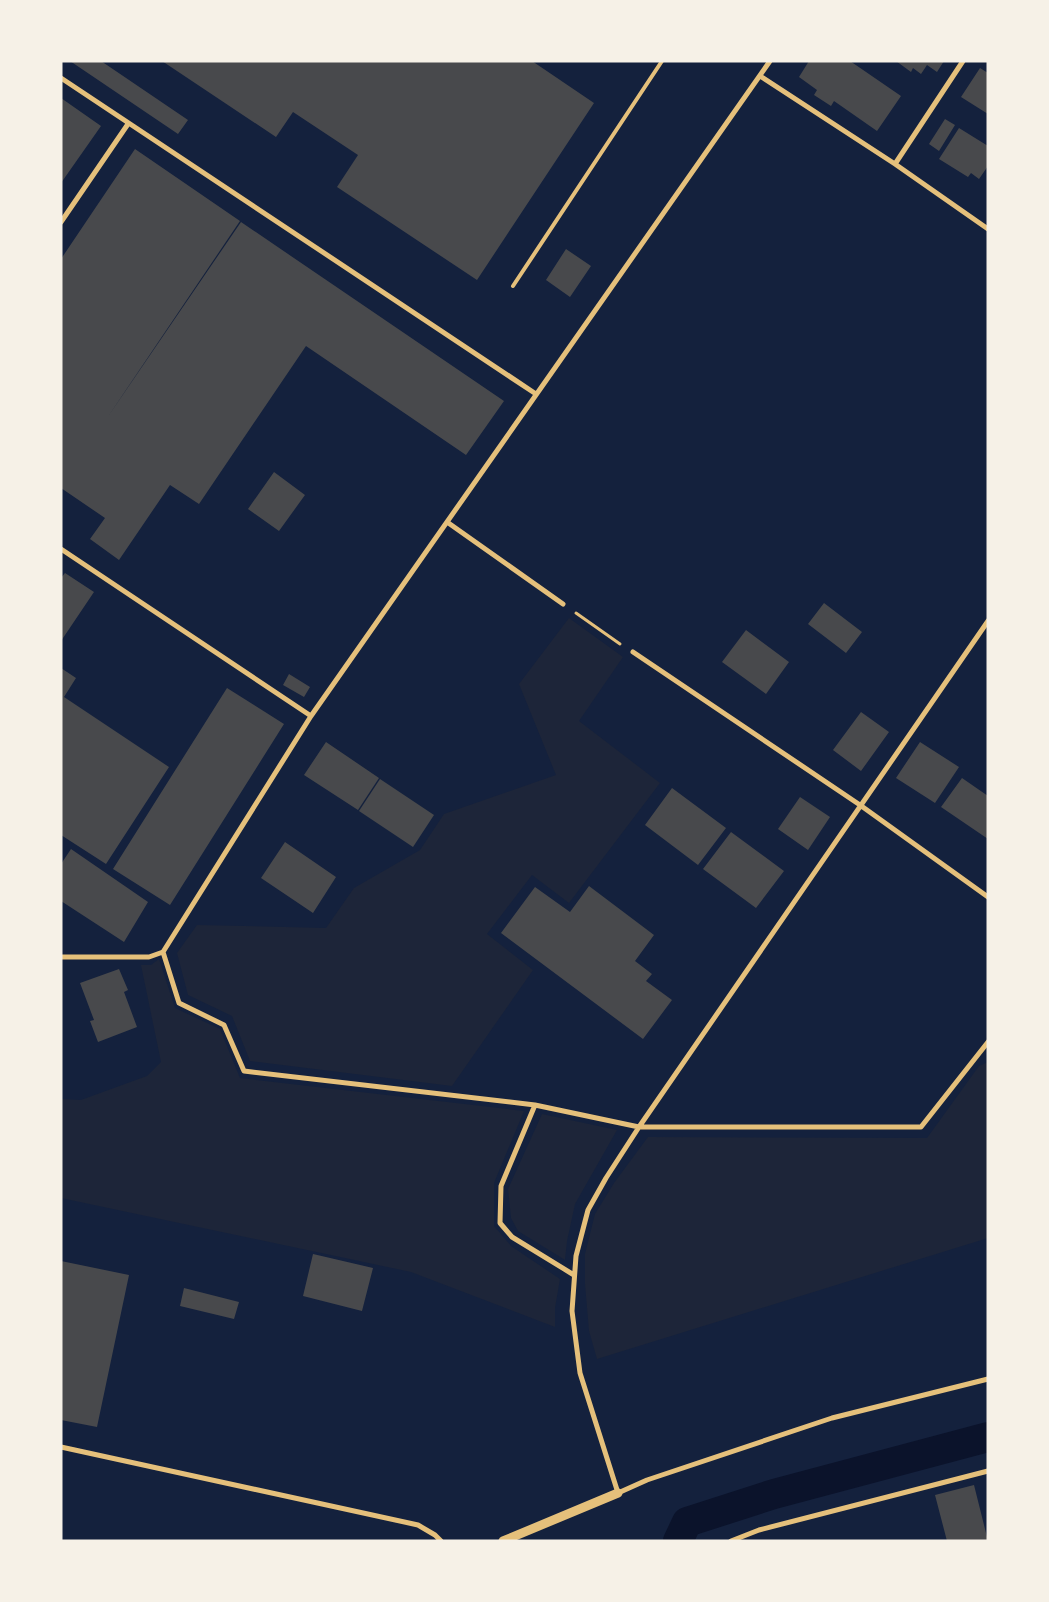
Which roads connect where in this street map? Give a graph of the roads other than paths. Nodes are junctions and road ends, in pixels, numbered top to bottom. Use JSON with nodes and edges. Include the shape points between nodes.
{"nodes":[{"id":1,"x":662,"y":61,"type":"edge"},
{"id":2,"x":770,"y":61,"type":"edge"},
{"id":3,"x":963,"y":61,"type":"edge"},
{"id":4,"x":760,"y":76,"type":"junction"},
{"id":5,"x":61,"y":78,"type":"edge"},
{"id":6,"x":128,"y":124,"type":"junction"},
{"id":7,"x":894,"y":164,"type":"junction"},
{"id":8,"x":61,"y":222,"type":"edge"},
{"id":9,"x":988,"y":229,"type":"edge"},
{"id":10,"x":514,"y":286,"type":"dead end"},
{"id":11,"x":536,"y":394,"type":"junction"},
{"id":12,"x":447,"y":522,"type":"junction"},
{"id":13,"x":61,"y":549,"type":"edge"},
{"id":14,"x":563,"y":604,"type":"road end"},
{"id":15,"x":988,"y":622,"type":"edge"},
{"id":16,"x":633,"y":652,"type":"road end"},
{"id":17,"x":311,"y":716,"type":"junction"},
{"id":18,"x":860,"y":805,"type":"junction"},
{"id":19,"x":988,"y":897,"type":"edge"},
{"id":20,"x":163,"y":952,"type":"junction"},
{"id":21,"x":61,"y":958,"type":"edge"},
{"id":22,"x":988,"y":1042,"type":"edge"},
{"id":23,"x":535,"y":1105,"type":"junction"},
{"id":24,"x":639,"y":1126,"type":"junction"},
{"id":25,"x":574,"y":1275,"type":"junction"},
{"id":26,"x":988,"y":1379,"type":"edge"},
{"id":27,"x":61,"y":1447,"type":"edge"},
{"id":28,"x":988,"y":1471,"type":"edge"},
{"id":29,"x":618,"y":1493,"type":"junction"},
{"id":30,"x":441,"y":1541,"type":"edge"},
{"id":31,"x":503,"y":1541,"type":"edge"},
{"id":32,"x":731,"y":1541,"type":"edge"}],
"edges":[{"from":1,"to":10,"type":"lane"},
{"from":2,"to":4,"type":"street"},
{"from":3,"to":7,"type":"street"},
{"from":4,"to":7,"type":"street"},
{"from":4,"to":11,"type":"street"},
{"from":5,"to":6,"type":"street"},
{"from":6,"to":8,"type":"street"},
{"from":6,"to":11,"type":"street"},
{"from":7,"to":9,"type":"street"},
{"from":11,"to":12,"type":"street"},
{"from":12,"to":14,"type":"street"},
{"from":12,"to":17,"type":"street"},
{"from":13,"to":17,"type":"street"},
{"from":15,"to":18,"type":"street"},
{"from":16,"to":18,"type":"street"},
{"from":17,"to":20,"type":"street"},
{"from":18,"to":19,"type":"street"},
{"from":18,"to":24,"type":"street"},
{"from":20,"to":21,"type":"street","via":[[149,958]]},
{"from":20,"to":23,"type":"street","via":[[179,1003],[224,1025],[244,1071]]},
{"from":22,"to":24,"type":"street","via":[[921,1127]]},
{"from":23,"to":24,"type":"street"},
{"from":23,"to":25,"type":"street","via":[[501,1186],[500,1223],[512,1237]]},
{"from":24,"to":25,"type":"street","via":[[588,1210]]},
{"from":25,"to":29,"type":"street","via":[[572,1311],[580,1373]]},
{"from":26,"to":29,"type":"street","via":[[832,1418],[647,1480]]},
{"from":27,"to":30,"type":"street","via":[[418,1525]]},
{"from":28,"to":32,"type":"street","via":[[759,1530]]},
{"from":29,"to":31,"type":"street"}]}
